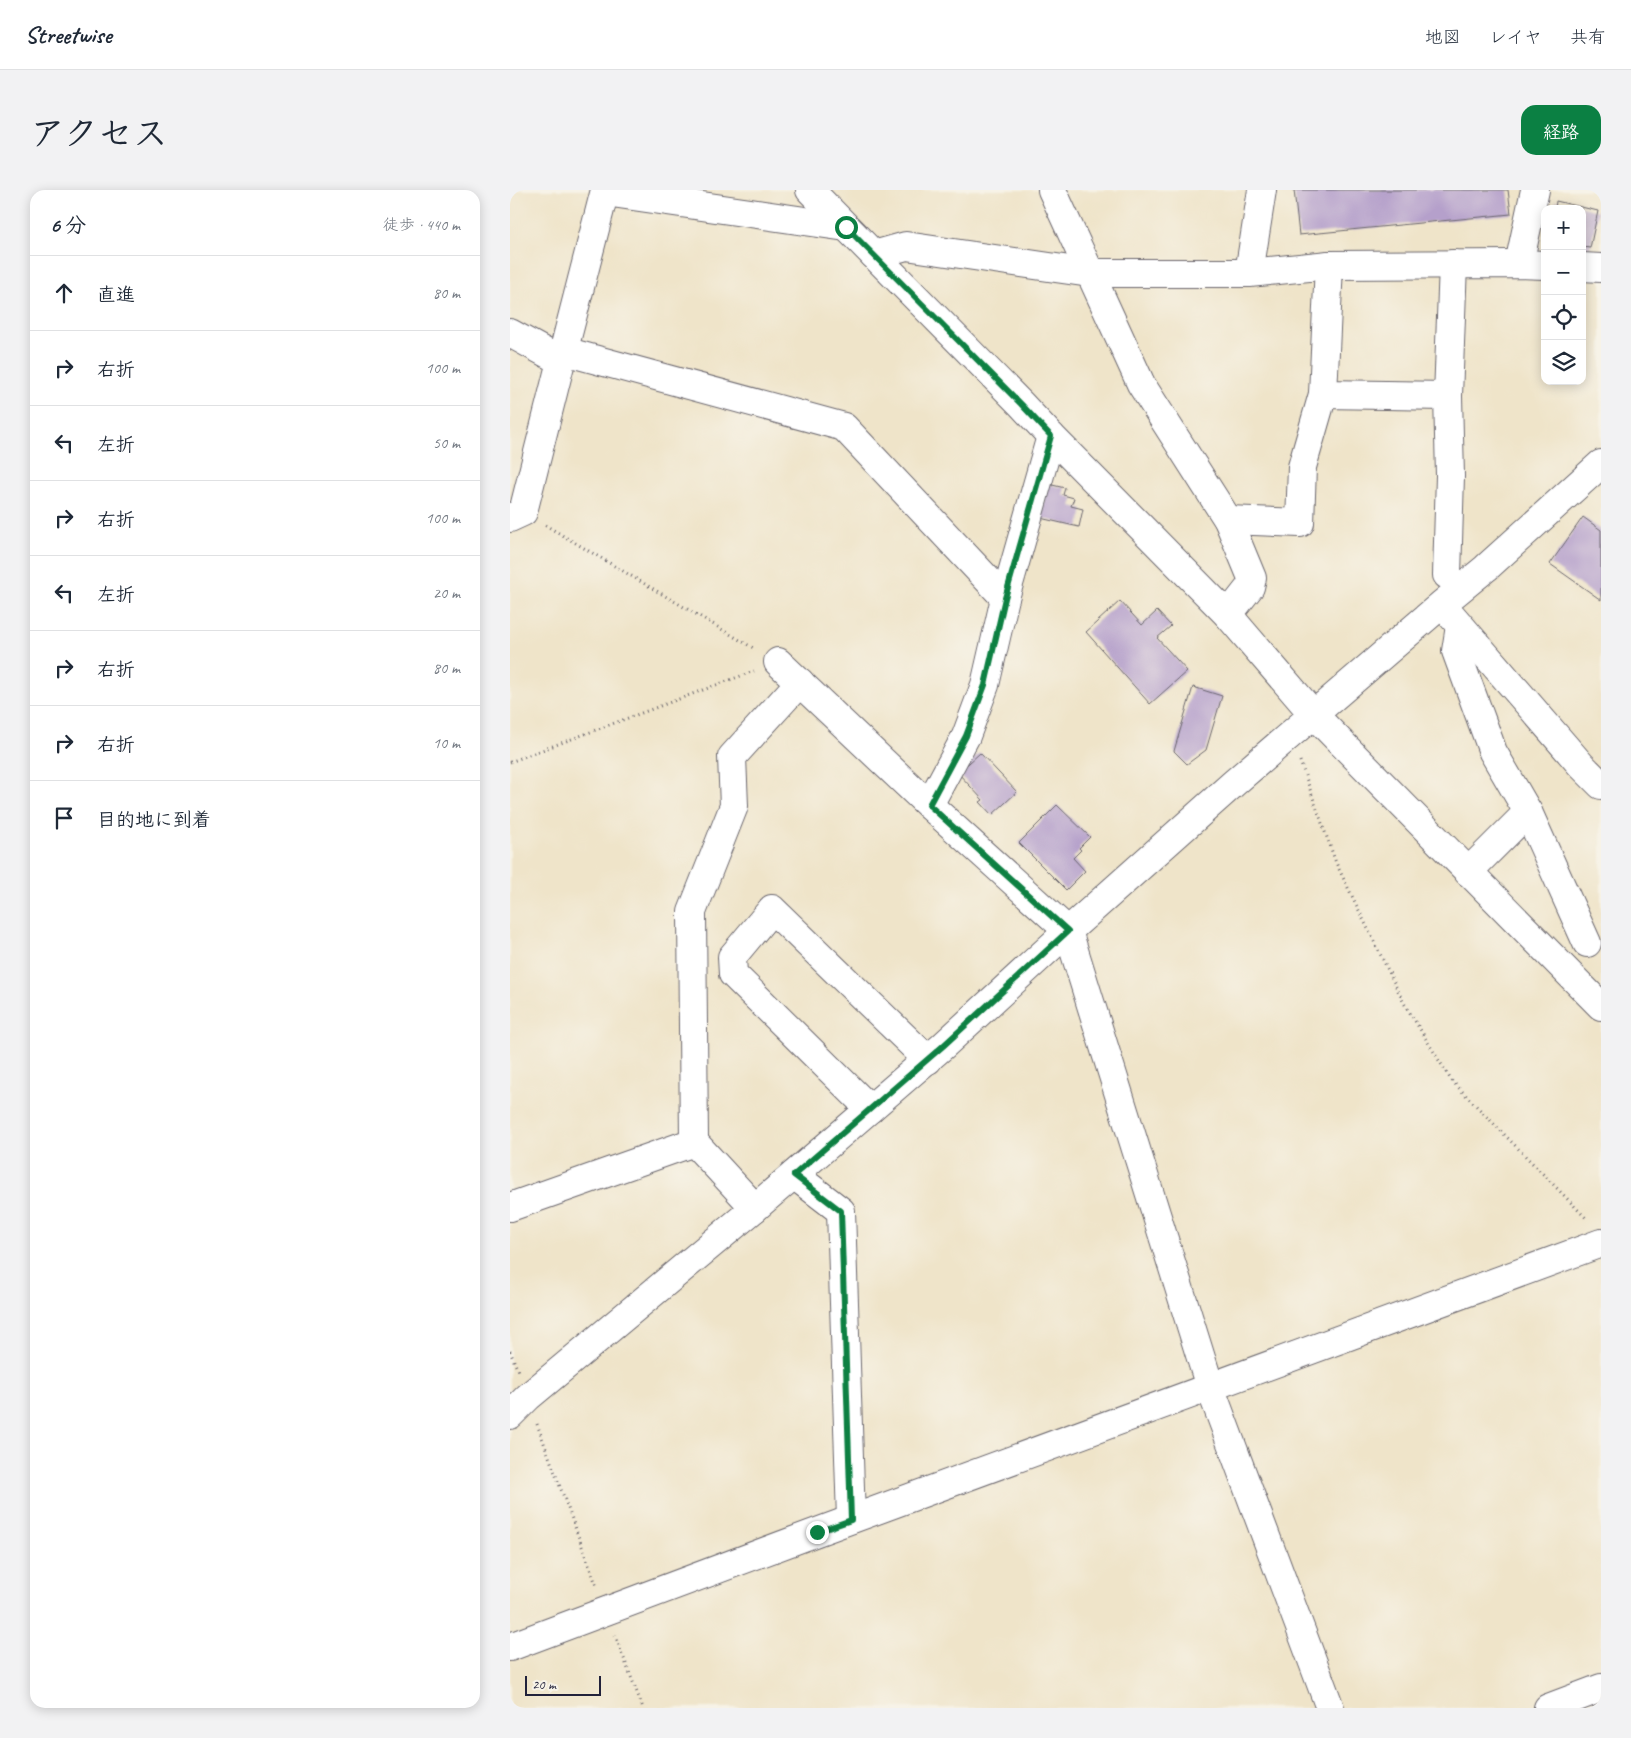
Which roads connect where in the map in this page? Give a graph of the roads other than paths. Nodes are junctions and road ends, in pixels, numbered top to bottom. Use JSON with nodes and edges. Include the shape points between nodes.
{"nodes":[{"id":1,"x":810,"y":190,"type":"edge"},
{"id":2,"x":1052,"y":190,"type":"edge"},
{"id":3,"x":1262,"y":190,"type":"edge"},
{"id":4,"x":1535,"y":190,"type":"edge"},
{"id":5,"x":605,"y":191,"type":"edge"},
{"id":6,"x":846,"y":227,"type":"junction"},
{"id":7,"x":874,"y":255,"type":"junction"},
{"id":8,"x":1453,"y":264,"type":"junction"},
{"id":9,"x":1532,"y":264,"type":"edge"},
{"id":10,"x":1329,"y":265,"type":"junction"},
{"id":11,"x":1586,"y":267,"type":"edge"},
{"id":12,"x":1601,"y":268,"type":"edge"},
{"id":13,"x":1090,"y":273,"type":"junction"},
{"id":14,"x":1249,"y":273,"type":"junction"},
{"id":15,"x":510,"y":333,"type":"edge"},
{"id":16,"x":563,"y":356,"type":"junction"},
{"id":17,"x":1324,"y":394,"type":"junction"},
{"id":18,"x":1448,"y":396,"type":"junction"},
{"id":19,"x":1051,"y":436,"type":"junction"},
{"id":20,"x":1601,"y":464,"type":"edge"},
{"id":21,"x":517,"y":515,"type":"edge"},
{"id":22,"x":1228,"y":520,"type":"junction"},
{"id":23,"x":1447,"y":575,"type":"dead end"},
{"id":24,"x":1005,"y":598,"type":"junction"},
{"id":25,"x":1442,"y":604,"type":"junction"},
{"id":26,"x":1228,"y":615,"type":"junction"},
{"id":27,"x":1460,"y":626,"type":"junction"},
{"id":28,"x":778,"y":662,"type":"road end"},
{"id":29,"x":800,"y":682,"type":"junction"},
{"id":30,"x":1314,"y":714,"type":"junction"},
{"id":31,"x":1601,"y":785,"type":"edge"},
{"id":32,"x":929,"y":805,"type":"junction"},
{"id":33,"x":1528,"y":812,"type":"junction"},
{"id":34,"x":1468,"y":872,"type":"junction"},
{"id":35,"x":1068,"y":931,"type":"junction"},
{"id":36,"x":1594,"y":934,"type":"edge"},
{"id":37,"x":1566,"y":969,"type":"junction"},
{"id":38,"x":1601,"y":1006,"type":"edge"},
{"id":39,"x":928,"y":1060,"type":"junction"},
{"id":40,"x":870,"y":1109,"type":"junction"},
{"id":41,"x":694,"y":1142,"type":"junction"},
{"id":42,"x":794,"y":1175,"type":"junction"},
{"id":43,"x":510,"y":1207,"type":"edge"},
{"id":44,"x":755,"y":1208,"type":"junction"},
{"id":45,"x":1601,"y":1243,"type":"edge"},
{"id":46,"x":1210,"y":1387,"type":"junction"},
{"id":47,"x":519,"y":1406,"type":"edge"},
{"id":48,"x":851,"y":1520,"type":"junction"},
{"id":49,"x":510,"y":1647,"type":"edge"},
{"id":50,"x":1601,"y":1688,"type":"edge"},
{"id":51,"x":1330,"y":1708,"type":"edge"},
{"id":52,"x":1548,"y":1708,"type":"edge"}],
"edges":[{"from":1,"to":6,"type":"street"},
{"from":2,"to":13,"type":"street"},
{"from":3,"to":14,"type":"street"},
{"from":4,"to":9,"type":"street"},
{"from":5,"to":6,"type":"street"},
{"from":5,"to":16,"type":"street"},
{"from":6,"to":7,"type":"street"},
{"from":7,"to":13,"type":"street","via":[[906,246]]},
{"from":7,"to":19,"type":"street"},
{"from":8,"to":9,"type":"street"},
{"from":8,"to":10,"type":"street"},
{"from":8,"to":18,"type":"street"},
{"from":10,"to":14,"type":"street"},
{"from":10,"to":17,"type":"street"},
{"from":11,"to":12,"type":"street"},
{"from":13,"to":14,"type":"street"},
{"from":13,"to":22,"type":"street","via":[[1141,384]]},
{"from":15,"to":16,"type":"street"},
{"from":16,"to":21,"type":"street"},
{"from":16,"to":24,"type":"street","via":[[844,427]]},
{"from":17,"to":18,"type":"street"},
{"from":17,"to":22,"type":"street","via":[[1302,467],[1300,523]]},
{"from":18,"to":23,"type":"street"},
{"from":19,"to":24,"type":"street"},
{"from":19,"to":26,"type":"street"},
{"from":20,"to":25,"type":"street"},
{"from":22,"to":26,"type":"street","via":[[1252,578],[1250,587]]},
{"from":24,"to":32,"type":"street","via":[[985,685],[966,736]]},
{"from":25,"to":27,"type":"street"},
{"from":25,"to":30,"type":"street"},
{"from":26,"to":30,"type":"street"},
{"from":27,"to":31,"type":"street"},
{"from":27,"to":33,"type":"street","via":[[1456,651],[1489,743]]},
{"from":28,"to":29,"type":"street"},
{"from":29,"to":32,"type":"street"},
{"from":29,"to":41,"type":"street","via":[[732,757],[734,806],[692,912]]},
{"from":30,"to":34,"type":"street"},
{"from":30,"to":35,"type":"street"},
{"from":32,"to":35,"type":"street"},
{"from":33,"to":34,"type":"street"},
{"from":33,"to":36,"type":"street"},
{"from":34,"to":37,"type":"street"},
{"from":35,"to":39,"type":"street"},
{"from":35,"to":46,"type":"street"},
{"from":36,"to":37,"type":"street"},
{"from":37,"to":38,"type":"street"},
{"from":39,"to":40,"type":"street"},
{"from":39,"to":40,"type":"street","via":[[772,909],[732,957],[733,974]]},
{"from":40,"to":42,"type":"street"},
{"from":41,"to":43,"type":"street"},
{"from":41,"to":44,"type":"street"},
{"from":42,"to":44,"type":"street"},
{"from":42,"to":48,"type":"street","via":[[841,1211]]},
{"from":44,"to":47,"type":"street"},
{"from":45,"to":46,"type":"street"},
{"from":46,"to":48,"type":"street"},
{"from":46,"to":51,"type":"street"},
{"from":48,"to":49,"type":"street"},
{"from":50,"to":52,"type":"street"}]}
